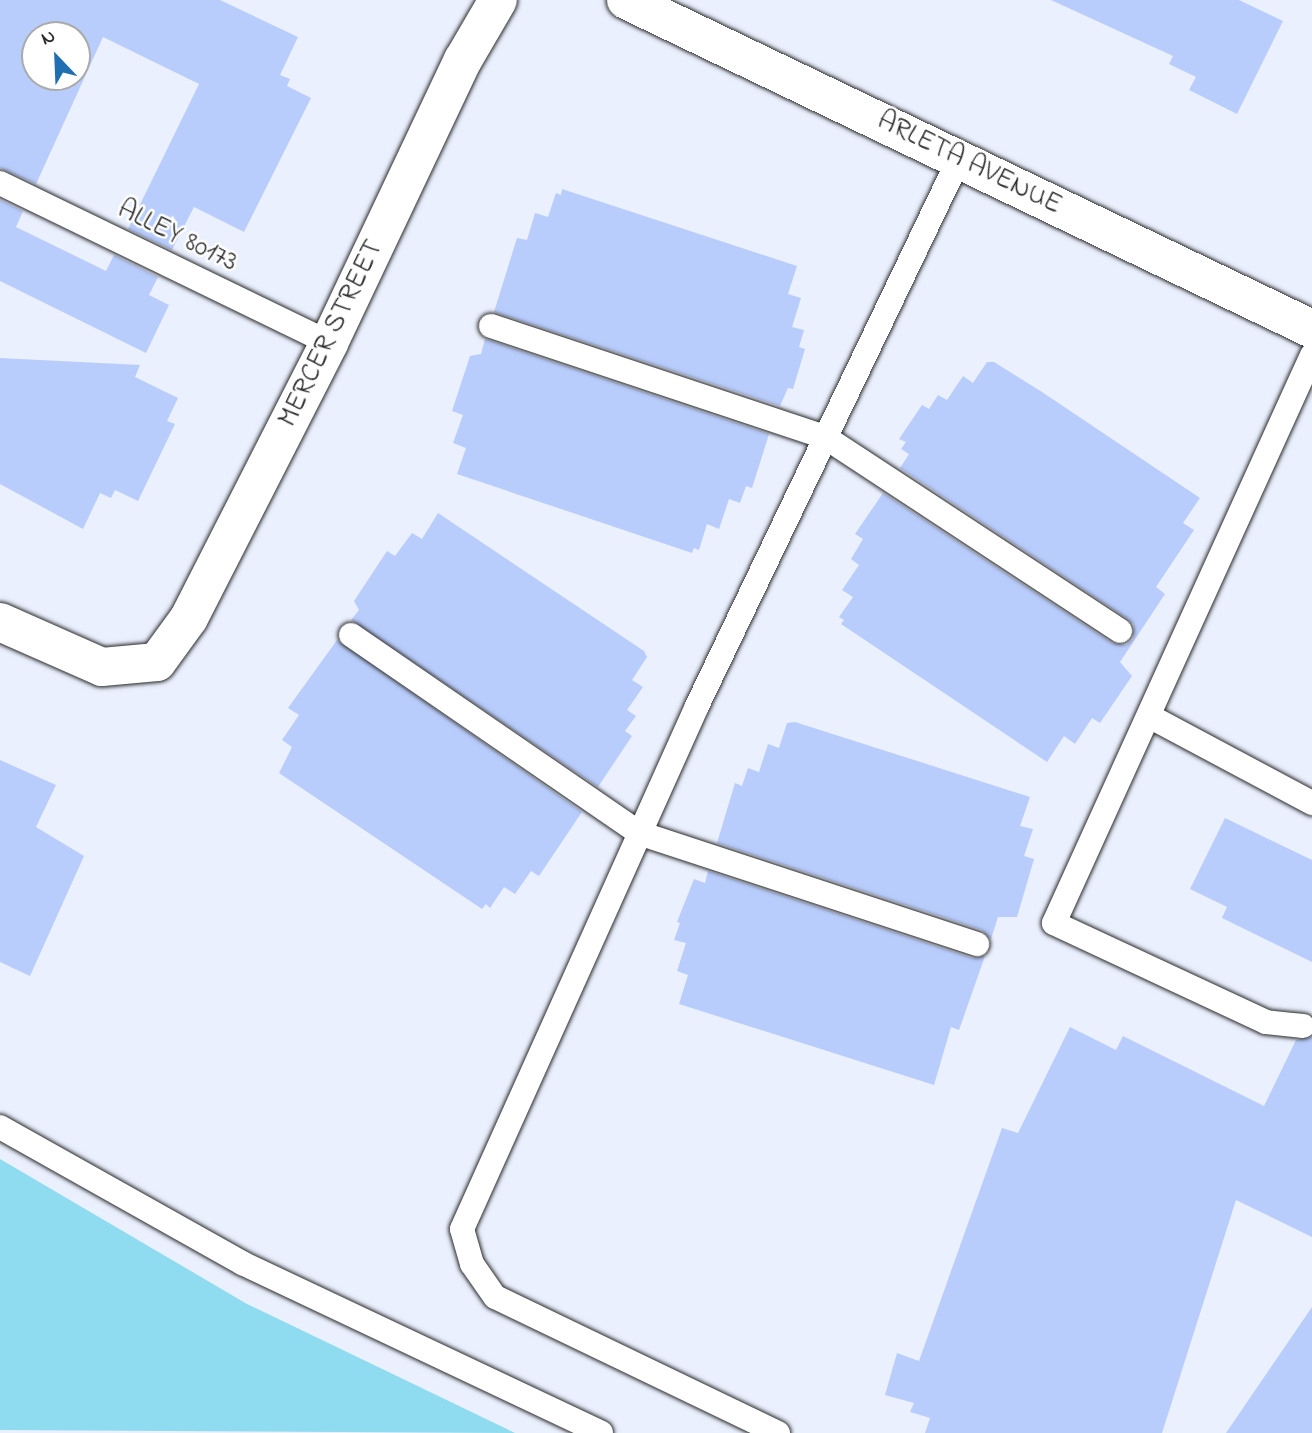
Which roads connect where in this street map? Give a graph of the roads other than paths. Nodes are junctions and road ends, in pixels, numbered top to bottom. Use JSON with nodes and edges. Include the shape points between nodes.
{"nodes":[{"id":1,"x":498,"y":0,"type":"edge"},
{"id":2,"x":626,"y":0,"type":"edge"},
{"id":3,"x":959,"y":159,"type":"junction"},
{"id":4,"x":0,"y":183,"type":"edge"},
{"id":5,"x":491,"y":326,"type":"dead end"},
{"id":6,"x":1312,"y":330,"type":"edge"},
{"id":7,"x":329,"y":343,"type":"junction"},
{"id":8,"x":1312,"y":355,"type":"edge"},
{"id":9,"x":825,"y":438,"type":"junction"},
{"id":10,"x":0,"y":622,"type":"edge"},
{"id":11,"x":1120,"y":631,"type":"dead end"},
{"id":12,"x":351,"y":635,"type":"dead end"},
{"id":13,"x":1149,"y":716,"type":"junction"},
{"id":14,"x":1312,"y":803,"type":"edge"},
{"id":15,"x":639,"y":832,"type":"junction"},
{"id":16,"x":977,"y":943,"type":"dead end"},
{"id":17,"x":1303,"y":1026,"type":"dead end"},
{"id":18,"x":0,"y":1127,"type":"edge"},
{"id":19,"x":601,"y":1433,"type":"edge"},
{"id":20,"x":778,"y":1433,"type":"edge"}],
"edges":[{"from":1,"to":7,"type":"street","name":"MERCER STREET","via":[[463,60]]},
{"from":2,"to":3,"type":"street","name":"ARLETA AVENUE"},
{"from":3,"to":6,"type":"street","name":"ARLETA AVENUE"},
{"from":3,"to":9,"type":"lane"},
{"from":4,"to":7,"type":"lane","name":"ALLEY 80173"},
{"from":5,"to":9,"type":"lane"},
{"from":7,"to":10,"type":"street","name":"MERCER STREET","via":[[189,618],[157,662],[102,667]]},
{"from":8,"to":13,"type":"lane"},
{"from":9,"to":11,"type":"lane"},
{"from":9,"to":15,"type":"lane"},
{"from":12,"to":15,"type":"lane"},
{"from":13,"to":14,"type":"lane"},
{"from":13,"to":17,"type":"lane","via":[[1054,923],[1266,1022]]},
{"from":15,"to":16,"type":"lane"},
{"from":15,"to":20,"type":"lane","via":[[462,1229],[472,1264],[495,1297]]},
{"from":18,"to":19,"type":"lane","via":[[242,1264]]}]}
